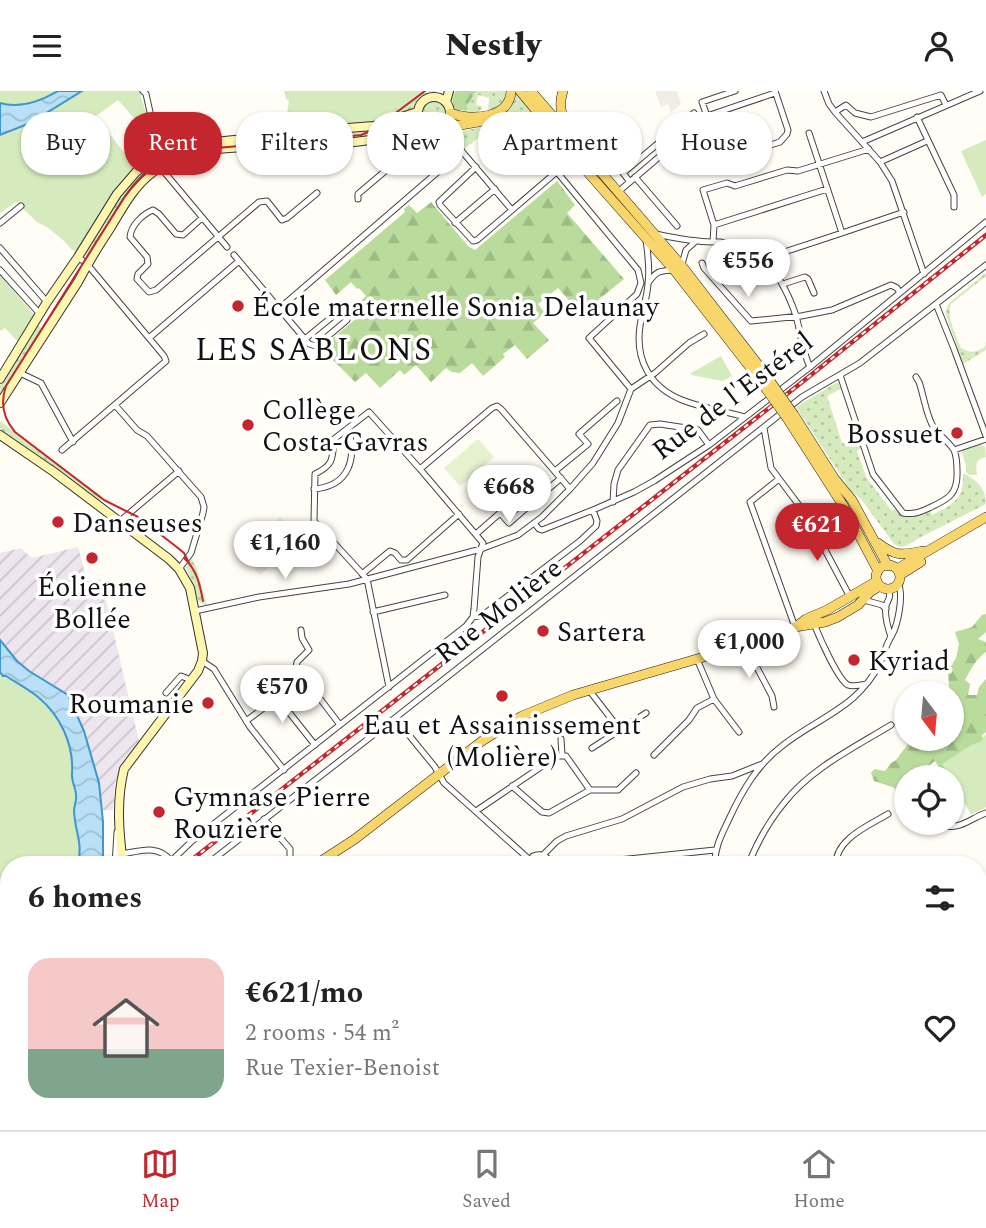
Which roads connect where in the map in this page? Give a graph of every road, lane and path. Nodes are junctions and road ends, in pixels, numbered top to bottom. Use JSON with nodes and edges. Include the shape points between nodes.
{"nodes":[{"id":1,"x":143,"y":91,"type":"edge"},
{"id":2,"x":449,"y":91,"type":"edge"},
{"id":3,"x":511,"y":91,"type":"edge"},
{"id":4,"x":520,"y":91,"type":"edge"},
{"id":5,"x":531,"y":91,"type":"edge"},
{"id":6,"x":563,"y":91,"type":"edge"},
{"id":7,"x":736,"y":91,"type":"edge"},
{"id":8,"x":824,"y":91,"type":"edge"},
{"id":9,"x":980,"y":91,"type":"edge"},
{"id":10,"x":775,"y":92,"type":"edge"},
{"id":11,"x":438,"y":94,"type":"edge"},
{"id":12,"x":446,"y":102,"type":"junction"},
{"id":13,"x":946,"y":105,"type":"junction"},
{"id":14,"x":150,"y":112,"type":"edge"},
{"id":15,"x":417,"y":112,"type":"edge"},
{"id":16,"x":450,"y":112,"type":"edge"},
{"id":17,"x":537,"y":112,"type":"edge"},
{"id":18,"x":549,"y":112,"type":"edge"},
{"id":19,"x":562,"y":112,"type":"edge"},
{"id":20,"x":706,"y":112,"type":"edge"},
{"id":21,"x":716,"y":112,"type":"edge"},
{"id":22,"x":835,"y":112,"type":"junction"},
{"id":23,"x":464,"y":117,"type":"edge"},
{"id":24,"x":917,"y":117,"type":"junction"},
{"id":25,"x":367,"y":127,"type":"edge"},
{"id":26,"x":809,"y":133,"type":"dead end"},
{"id":27,"x":367,"y":140,"type":"edge"},
{"id":28,"x":222,"y":141,"type":"edge"},
{"id":29,"x":927,"y":141,"type":"junction"},
{"id":30,"x":862,"y":142,"type":"junction"},
{"id":31,"x":656,"y":145,"type":"edge"},
{"id":32,"x":772,"y":145,"type":"edge"},
{"id":33,"x":869,"y":149,"type":"junction"},
{"id":34,"x":222,"y":150,"type":"edge"},
{"id":35,"x":464,"y":153,"type":"edge"},
{"id":36,"x":656,"y":159,"type":"edge"},
{"id":37,"x":880,"y":162,"type":"junction"},
{"id":38,"x":820,"y":165,"type":"junction"},
{"id":39,"x":476,"y":167,"type":"junction"},
{"id":40,"x":133,"y":175,"type":"edge"},
{"id":41,"x":150,"y":175,"type":"edge"},
{"id":42,"x":167,"y":175,"type":"edge"},
{"id":43,"x":380,"y":175,"type":"edge"},
{"id":44,"x":435,"y":175,"type":"edge"},
{"id":45,"x":553,"y":175,"type":"edge"},
{"id":46,"x":559,"y":175,"type":"edge"},
{"id":47,"x":591,"y":175,"type":"edge"},
{"id":48,"x":602,"y":175,"type":"edge"},
{"id":49,"x":632,"y":179,"type":"junction"},
{"id":50,"x":495,"y":189,"type":"junction"},
{"id":51,"x":827,"y":189,"type":"junction"},
{"id":52,"x":317,"y":193,"type":"dead end"},
{"id":53,"x":617,"y":193,"type":"junction"},
{"id":54,"x":358,"y":199,"type":"dead end"},
{"id":55,"x":21,"y":206,"type":"dead end"},
{"id":56,"x":954,"y":207,"type":"dead end"},
{"id":57,"x":512,"y":210,"type":"junction"},
{"id":58,"x":904,"y":212,"type":"junction"},
{"id":59,"x":202,"y":218,"type":"junction"},
{"id":60,"x":986,"y":222,"type":"edge"},
{"id":61,"x":0,"y":223,"type":"edge"},
{"id":62,"x":455,"y":223,"type":"junction"},
{"id":63,"x":714,"y":225,"type":"junction"},
{"id":64,"x":677,"y":226,"type":"dead end"},
{"id":65,"x":842,"y":233,"type":"junction"},
{"id":66,"x":649,"y":236,"type":"junction"},
{"id":67,"x":218,"y":237,"type":"junction"},
{"id":68,"x":696,"y":241,"type":"junction"},
{"id":69,"x":713,"y":242,"type":"junction"},
{"id":70,"x":227,"y":247,"type":"dead end"},
{"id":71,"x":0,"y":248,"type":"edge"},
{"id":72,"x":234,"y":255,"type":"dead end"},
{"id":73,"x":78,"y":257,"type":"junction"},
{"id":74,"x":763,"y":259,"type":"junction"},
{"id":75,"x":239,"y":261,"type":"junction"},
{"id":76,"x":702,"y":263,"type":"dead end"},
{"id":77,"x":87,"y":264,"type":"junction"},
{"id":78,"x":986,"y":264,"type":"edge"},
{"id":79,"x":678,"y":268,"type":"junction"},
{"id":80,"x":0,"y":270,"type":"edge"},
{"id":81,"x":924,"y":274,"type":"junction"},
{"id":82,"x":649,"y":283,"type":"junction"},
{"id":83,"x":783,"y":284,"type":"junction"},
{"id":84,"x":814,"y":293,"type":"dead end"},
{"id":85,"x":900,"y":293,"type":"junction"},
{"id":86,"x":47,"y":302,"type":"junction"},
{"id":87,"x":936,"y":304,"type":"junction"},
{"id":88,"x":280,"y":309,"type":"junction"},
{"id":89,"x":40,"y":314,"type":"junction"},
{"id":90,"x":796,"y":317,"type":"junction"},
{"id":91,"x":704,"y":334,"type":"dead end"},
{"id":92,"x":149,"y":338,"type":"junction"},
{"id":93,"x":305,"y":339,"type":"junction"},
{"id":94,"x":810,"y":367,"type":"junction"},
{"id":95,"x":20,"y":373,"type":"junction"},
{"id":96,"x":840,"y":375,"type":"junction"},
{"id":97,"x":649,"y":376,"type":"junction"},
{"id":98,"x":916,"y":377,"type":"dead end"},
{"id":99,"x":0,"y":379,"type":"edge"},
{"id":100,"x":631,"y":389,"type":"junction"},
{"id":101,"x":617,"y":401,"type":"dead end"},
{"id":102,"x":0,"y":403,"type":"edge"},
{"id":103,"x":115,"y":405,"type":"junction"},
{"id":104,"x":791,"y":416,"type":"junction"},
{"id":105,"x":745,"y":417,"type":"junction"},
{"id":106,"x":348,"y":428,"type":"junction"},
{"id":107,"x":764,"y":428,"type":"junction"},
{"id":108,"x":0,"y":435,"type":"edge"},
{"id":109,"x":986,"y":437,"type":"edge"},
{"id":110,"x":73,"y":442,"type":"junction"},
{"id":111,"x":709,"y":445,"type":"junction"},
{"id":112,"x":62,"y":450,"type":"dead end"},
{"id":113,"x":954,"y":450,"type":"junction"},
{"id":114,"x":421,"y":469,"type":"junction"},
{"id":115,"x":179,"y":471,"type":"junction"},
{"id":116,"x":555,"y":471,"type":"junction"},
{"id":117,"x":561,"y":478,"type":"junction"},
{"id":118,"x":779,"y":479,"type":"junction"},
{"id":119,"x":314,"y":489,"type":"junction"},
{"id":120,"x":570,"y":489,"type":"junction"},
{"id":121,"x":612,"y":502,"type":"junction"},
{"id":122,"x":593,"y":510,"type":"junction"},
{"id":123,"x":459,"y":515,"type":"junction"},
{"id":124,"x":986,"y":517,"type":"edge"},
{"id":125,"x":537,"y":521,"type":"junction"},
{"id":126,"x":119,"y":522,"type":"junction"},
{"id":127,"x":986,"y":523,"type":"edge"},
{"id":128,"x":476,"y":534,"type":"junction"},
{"id":129,"x":874,"y":540,"type":"junction"},
{"id":130,"x":481,"y":549,"type":"junction"},
{"id":131,"x":928,"y":551,"type":"junction"},
{"id":132,"x":179,"y":569,"type":"junction"},
{"id":133,"x":896,"y":573,"type":"junction"},
{"id":134,"x":364,"y":577,"type":"junction"},
{"id":135,"x":881,"y":582,"type":"junction"},
{"id":136,"x":445,"y":595,"type":"dead end"},
{"id":137,"x":850,"y":597,"type":"junction"},
{"id":138,"x":864,"y":600,"type":"junction"},
{"id":139,"x":886,"y":609,"type":"junction"},
{"id":140,"x":195,"y":611,"type":"junction"},
{"id":141,"x":373,"y":613,"type":"junction"},
{"id":142,"x":473,"y":617,"type":"junction"},
{"id":143,"x":814,"y":624,"type":"junction"},
{"id":144,"x":795,"y":627,"type":"junction"},
{"id":145,"x":301,"y":630,"type":"dead end"},
{"id":146,"x":891,"y":636,"type":"junction"},
{"id":147,"x":745,"y":645,"type":"junction"},
{"id":148,"x":697,"y":659,"type":"junction"},
{"id":149,"x":202,"y":661,"type":"junction"},
{"id":150,"x":191,"y":680,"type":"junction"},
{"id":151,"x":866,"y":684,"type":"junction"},
{"id":152,"x":389,"y":687,"type":"junction"},
{"id":153,"x":589,"y":690,"type":"junction"},
{"id":154,"x":166,"y":693,"type":"dead end"},
{"id":155,"x":714,"y":699,"type":"junction"},
{"id":156,"x":774,"y":708,"type":"dead end"},
{"id":157,"x":646,"y":713,"type":"dead end"},
{"id":158,"x":395,"y":718,"type":"junction"},
{"id":159,"x":246,"y":721,"type":"junction"},
{"id":160,"x":340,"y":725,"type":"junction"},
{"id":161,"x":891,"y":725,"type":"dead end"},
{"id":162,"x":620,"y":730,"type":"junction"},
{"id":163,"x":739,"y":732,"type":"dead end"},
{"id":164,"x":561,"y":739,"type":"dead end"},
{"id":165,"x":315,"y":745,"type":"junction"},
{"id":166,"x":592,"y":748,"type":"dead end"},
{"id":167,"x":562,"y":755,"type":"junction"},
{"id":168,"x":654,"y":755,"type":"dead end"},
{"id":169,"x":764,"y":762,"type":"junction"},
{"id":170,"x":284,"y":769,"type":"junction"},
{"id":171,"x":636,"y":773,"type":"dead end"},
{"id":172,"x":439,"y":775,"type":"junction"},
{"id":173,"x":512,"y":786,"type":"junction"},
{"id":174,"x":590,"y":790,"type":"junction"},
{"id":175,"x":476,"y":811,"type":"junction"},
{"id":176,"x":118,"y":812,"type":"junction"},
{"id":177,"x":986,"y":813,"type":"edge"},
{"id":178,"x":888,"y":814,"type":"dead end"},
{"id":179,"x":264,"y":819,"type":"junction"},
{"id":180,"x":964,"y":823,"type":"edge"},
{"id":181,"x":715,"y":850,"type":"junction"},
{"id":182,"x":122,"y":854,"type":"joint"},
{"id":183,"x":543,"y":855,"type":"joint"},
{"id":184,"x":116,"y":856,"type":"edge"},
{"id":185,"x":166,"y":856,"type":"edge"},
{"id":186,"x":176,"y":856,"type":"edge"},
{"id":187,"x":217,"y":856,"type":"edge"},
{"id":188,"x":290,"y":856,"type":"dead end"},
{"id":189,"x":330,"y":856,"type":"edge"},
{"id":190,"x":523,"y":856,"type":"edge"},
{"id":191,"x":535,"y":856,"type":"edge"},
{"id":192,"x":657,"y":856,"type":"edge"},
{"id":193,"x":715,"y":856,"type":"edge"},
{"id":194,"x":752,"y":856,"type":"edge"},
{"id":195,"x":836,"y":856,"type":"edge"}],
"edges":[{"from":1,"to":14,"type":"street"},
{"from":2,"to":12,"type":"street"},
{"from":3,"to":23,"type":"main road","via":[[505,109]]},
{"from":4,"to":17,"type":"main road"},
{"from":5,"to":18,"type":"main road"},
{"from":6,"to":19,"type":"main road"},
{"from":7,"to":20,"type":"street","via":[[702,101]]},
{"from":8,"to":22,"type":"street"},
{"from":9,"to":13,"type":"street"},
{"from":10,"to":21,"type":"street"},
{"from":10,"to":32,"type":"street","via":[[788,130],[780,142]]},
{"from":11,"to":12,"type":"street"},
{"from":11,"to":15,"type":"street","via":[[425,99]]},
{"from":12,"to":16,"type":"street"},
{"from":13,"to":22,"type":"street","via":[[941,95],[871,117],[846,105]]},
{"from":13,"to":24,"type":"street"},
{"from":22,"to":30,"type":"street"},
{"from":24,"to":29,"type":"street"},
{"from":24,"to":30,"type":"street"},
{"from":25,"to":28,"type":"street"},
{"from":26,"to":38,"type":"street"},
{"from":27,"to":34,"type":"street"},
{"from":29,"to":37,"type":"street"},
{"from":29,"to":56,"type":"street","via":[[954,195]]},
{"from":30,"to":33,"type":"street"},
{"from":31,"to":49,"type":"street","via":[[623,173]]},
{"from":33,"to":37,"type":"street"},
{"from":33,"to":38,"type":"street"},
{"from":35,"to":39,"type":"street"},
{"from":36,"to":49,"type":"street"},
{"from":37,"to":58,"type":"street"},
{"from":38,"to":51,"type":"street"},
{"from":38,"to":63,"type":"street","via":[[703,190]]},
{"from":39,"to":50,"type":"street"},
{"from":39,"to":62,"type":"street","via":[[439,202]]},
{"from":40,"to":73,"type":"street"},
{"from":41,"to":77,"type":"street","via":[[133,192]]},
{"from":42,"to":59,"type":"street"},
{"from":43,"to":54,"type":"street"},
{"from":44,"to":88,"type":"street"},
{"from":45,"to":57,"type":"street"},
{"from":46,"to":100,"type":"street","via":[[635,264],[640,278],[633,300],[589,338]]},
{"from":47,"to":66,"type":"main road"},
{"from":48,"to":53,"type":"main road"},
{"from":49,"to":53,"type":"street"},
{"from":49,"to":64,"type":"street"},
{"from":50,"to":57,"type":"street"},
{"from":50,"to":62,"type":"street"},
{"from":51,"to":63,"type":"street"},
{"from":51,"to":65,"type":"street"},
{"from":52,"to":67,"type":"street","via":[[282,219],[267,201],[259,202]]},
{"from":53,"to":66,"type":"main road"},
{"from":55,"to":61,"type":"street"},
{"from":57,"to":62,"type":"street","via":[[473,241]]},
{"from":58,"to":65,"type":"street"},
{"from":58,"to":81,"type":"street"},
{"from":59,"to":67,"type":"street"},
{"from":59,"to":67,"type":"street","via":[[183,235],[176,234],[153,210],[147,213],[131,229],[130,236],[148,257],[137,279],[149,292],[156,290]]},
{"from":60,"to":81,"type":"street","name":"Rue de l'Estérel"},
{"from":63,"to":69,"type":"street"},
{"from":65,"to":74,"type":"street"},
{"from":66,"to":68,"type":"street"},
{"from":66,"to":79,"type":"main road"},
{"from":66,"to":82,"type":"street"},
{"from":67,"to":70,"type":"street"},
{"from":68,"to":69,"type":"street"},
{"from":68,"to":79,"type":"street","via":[[685,250]]},
{"from":69,"to":74,"type":"street","via":[[743,247]]},
{"from":71,"to":86,"type":"street"},
{"from":72,"to":75,"type":"street"},
{"from":73,"to":77,"type":"street"},
{"from":73,"to":86,"type":"street"},
{"from":74,"to":83,"type":"street"},
{"from":75,"to":88,"type":"street"},
{"from":75,"to":92,"type":"street"},
{"from":76,"to":90,"type":"street","via":[[751,321]]},
{"from":77,"to":92,"type":"street"},
{"from":77,"to":95,"type":"street"},
{"from":78,"to":87,"type":"street","name":"Rue Molière"},
{"from":79,"to":82,"type":"street","via":[[655,273]]},
{"from":79,"to":104,"type":"main road","bridge":true},
{"from":80,"to":89,"type":"street"},
{"from":81,"to":85,"type":"street","name":"Rue de l'Estérel"},
{"from":82,"to":97,"type":"street","via":[[639,329],[641,359]]},
{"from":83,"to":84,"type":"street","via":[[804,277]]},
{"from":83,"to":90,"type":"street"},
{"from":85,"to":90,"type":"street","via":[[885,286],[832,310]]},
{"from":85,"to":94,"type":"street","name":"Rue de l'Estérel"},
{"from":86,"to":89,"type":"street"},
{"from":87,"to":96,"type":"street","name":"Rue Molière"},
{"from":87,"to":109,"type":"street"},
{"from":88,"to":93,"type":"street"},
{"from":89,"to":99,"type":"street"},
{"from":90,"to":94,"type":"street"},
{"from":91,"to":97,"type":"street"},
{"from":92,"to":103,"type":"street","via":[[166,361]]},
{"from":93,"to":93,"type":"street","via":[[316,346],[347,320],[345,311]]},
{"from":94,"to":105,"type":"street","name":"Rue de l'Estérel"},
{"from":95,"to":102,"type":"street"},
{"from":95,"to":110,"type":"street","via":[[41,383]]},
{"from":96,"to":107,"type":"street","name":"Rue Molière","via":[[802,397]]},
{"from":96,"to":113,"type":"street","via":[[873,474],[903,513],[922,511],[955,491]]},
{"from":97,"to":100,"type":"street"},
{"from":97,"to":105,"type":"street","via":[[679,399]]},
{"from":98,"to":113,"type":"street","via":[[931,423]]},
{"from":100,"to":120,"type":"street","via":[[605,445]]},
{"from":101,"to":116,"type":"street","via":[[579,434],[588,444]]},
{"from":103,"to":110,"type":"street"},
{"from":103,"to":115,"type":"street"},
{"from":104,"to":129,"type":"main road"},
{"from":104,"to":135,"type":"main road"},
{"from":105,"to":111,"type":"street","name":"Rue de l'Estérel"},
{"from":106,"to":114,"type":"street","via":[[369,412]]},
{"from":106,"to":119,"type":"street","via":[[334,439],[333,459],[328,468],[315,474]]},
{"from":106,"to":119,"type":"street","via":[[353,455],[343,478]]},
{"from":107,"to":118,"type":"street","via":[[771,468]]},
{"from":107,"to":158,"type":"street","name":"Rue Molière"},
{"from":108,"to":126,"type":"street"},
{"from":109,"to":113,"type":"street"},
{"from":110,"to":112,"type":"street"},
{"from":111,"to":121,"type":"street","name":"Rue de l'Estérel"},
{"from":111,"to":121,"type":"street","via":[[693,429],[650,425],[618,470]]},
{"from":114,"to":116,"type":"street","via":[[497,406]]},
{"from":114,"to":123,"type":"street"},
{"from":115,"to":126,"type":"street"},
{"from":115,"to":132,"type":"street","via":[[204,507],[191,553]]},
{"from":116,"to":117,"type":"street"},
{"from":117,"to":120,"type":"street"},
{"from":117,"to":128,"type":"street","via":[[509,523],[500,513]]},
{"from":118,"to":137,"type":"street","via":[[807,516]]},
{"from":118,"to":144,"type":"street","via":[[750,502]]},
{"from":119,"to":134,"type":"street","via":[[314,521]]},
{"from":120,"to":125,"type":"street"},
{"from":121,"to":122,"type":"street","name":"Rue de l'Estérel"},
{"from":122,"to":125,"type":"street","name":"Rue de l'Estérel","via":[[540,530]]},
{"from":122,"to":142,"type":"street","via":[[596,526],[580,541],[483,615]]},
{"from":123,"to":128,"type":"street"},
{"from":123,"to":134,"type":"street","via":[[407,561],[390,551]]},
{"from":124,"to":131,"type":"main road"},
{"from":125,"to":130,"type":"street","via":[[518,535]]},
{"from":126,"to":132,"type":"street"},
{"from":127,"to":133,"type":"main road"},
{"from":128,"to":130,"type":"street","via":[[483,543]]},
{"from":129,"to":131,"type":"main road","via":[[896,555]]},
{"from":129,"to":133,"type":"main road"},
{"from":130,"to":134,"type":"street"},
{"from":130,"to":142,"type":"street"},
{"from":131,"to":133,"type":"main road"},
{"from":132,"to":140,"type":"street","via":[[190,588]]},
{"from":133,"to":135,"type":"main road","via":[[895,587]]},
{"from":133,"to":135,"type":"main road","via":[[882,567]]},
{"from":133,"to":146,"type":"street","via":[[901,590]]},
{"from":134,"to":140,"type":"street","via":[[334,587]]},
{"from":134,"to":141,"type":"street"},
{"from":135,"to":137,"type":"main road"},
{"from":135,"to":138,"type":"main road"},
{"from":135,"to":139,"type":"street","via":[[890,598]]},
{"from":136,"to":141,"type":"street"},
{"from":137,"to":144,"type":"main road"},
{"from":138,"to":139,"type":"street"},
{"from":138,"to":143,"type":"main road","via":[[838,617]]},
{"from":139,"to":146,"type":"street"},
{"from":140,"to":149,"type":"street"},
{"from":141,"to":152,"type":"street"},
{"from":142,"to":152,"type":"street"},
{"from":143,"to":144,"type":"main road"},
{"from":143,"to":151,"type":"street","via":[[842,679],[853,686]]},
{"from":144,"to":147,"type":"main road"},
{"from":145,"to":160,"type":"street","via":[[309,650],[296,667]]},
{"from":146,"to":151,"type":"street"},
{"from":147,"to":148,"type":"main road"},
{"from":147,"to":156,"type":"street"},
{"from":148,"to":153,"type":"main road"},
{"from":148,"to":155,"type":"street"},
{"from":149,"to":150,"type":"street"},
{"from":149,"to":159,"type":"street","via":[[214,669]]},
{"from":150,"to":154,"type":"street","via":[[181,676]]},
{"from":150,"to":176,"type":"street","via":[[124,769]]},
{"from":151,"to":169,"type":"street"},
{"from":152,"to":160,"type":"street"},
{"from":153,"to":162,"type":"street"},
{"from":153,"to":172,"type":"main road","via":[[522,716]]},
{"from":155,"to":163,"type":"street"},
{"from":155,"to":168,"type":"street","via":[[697,708]]},
{"from":157,"to":162,"type":"street"},
{"from":158,"to":172,"type":"street"},
{"from":158,"to":179,"type":"street","name":"Rue Molière"},
{"from":159,"to":165,"type":"street","via":[[273,701],[280,701]]},
{"from":159,"to":170,"type":"street"},
{"from":160,"to":165,"type":"street"},
{"from":161,"to":194,"type":"street","via":[[817,772],[785,801]]},
{"from":162,"to":166,"type":"street"},
{"from":164,"to":167,"type":"street"},
{"from":165,"to":170,"type":"street"},
{"from":167,"to":173,"type":"street"},
{"from":167,"to":174,"type":"street"},
{"from":169,"to":181,"type":"street","via":[[748,782]]},
{"from":169,"to":183,"type":"street","via":[[732,776],[683,787],[621,819],[566,836]]},
{"from":170,"to":186,"type":"street"},
{"from":171,"to":174,"type":"street","via":[[618,790]]},
{"from":172,"to":175,"type":"street"},
{"from":172,"to":189,"type":"main road"},
{"from":173,"to":174,"type":"street","via":[[545,813]]},
{"from":173,"to":175,"type":"street"},
{"from":175,"to":190,"type":"street"},
{"from":176,"to":182,"type":"street"},
{"from":176,"to":184,"type":"street"},
{"from":177,"to":180,"type":"street"},
{"from":178,"to":195,"type":"street","via":[[845,842]]},
{"from":179,"to":187,"type":"street","name":"Rue Molière"},
{"from":179,"to":188,"type":"street","via":[[290,849]]},
{"from":181,"to":192,"type":"street"},
{"from":181,"to":193,"type":"street"},
{"from":182,"to":185,"type":"street","via":[[157,850]]},
{"from":183,"to":191,"type":"street"}]}
